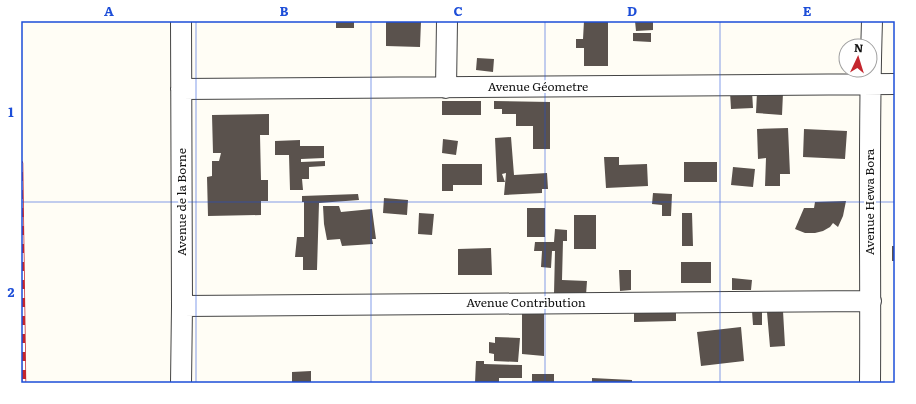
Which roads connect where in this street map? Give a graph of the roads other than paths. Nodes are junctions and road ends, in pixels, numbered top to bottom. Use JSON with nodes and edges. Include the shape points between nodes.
{"nodes":[{"id":1,"x":181,"y":21,"type":"edge"},
{"id":2,"x":447,"y":21,"type":"edge"},
{"id":3,"x":872,"y":21,"type":"edge"},
{"id":4,"x":870,"y":84,"type":"junction"},
{"id":5,"x":895,"y":84,"type":"edge"},
{"id":6,"x":446,"y":88,"type":"junction"},
{"id":7,"x":181,"y":89,"type":"junction"},
{"id":8,"x":871,"y":301,"type":"junction"},
{"id":9,"x":182,"y":306,"type":"junction"},
{"id":10,"x":181,"y":383,"type":"edge"},
{"id":11,"x":870,"y":383,"type":"edge"}],
"edges":[{"from":1,"to":7,"type":"street","name":"Avenue de la Borne"},
{"from":2,"to":6,"type":"street"},
{"from":3,"to":4,"type":"street","name":"Avenue Hewa Bora"},
{"from":4,"to":5,"type":"street","name":"Avenue Géometre"},
{"from":4,"to":6,"type":"street","name":"Avenue Géometre"},
{"from":4,"to":8,"type":"street","name":"Avenue Hewa Bora"},
{"from":6,"to":7,"type":"street","name":"Avenue Géometre"},
{"from":7,"to":9,"type":"street","name":"Avenue de la Borne"},
{"from":8,"to":9,"type":"street","name":"Avenue Contribution"},
{"from":8,"to":11,"type":"street","name":"Avenue Hewa Bora"},
{"from":9,"to":10,"type":"street","name":"Avenue de la Borne"}]}
